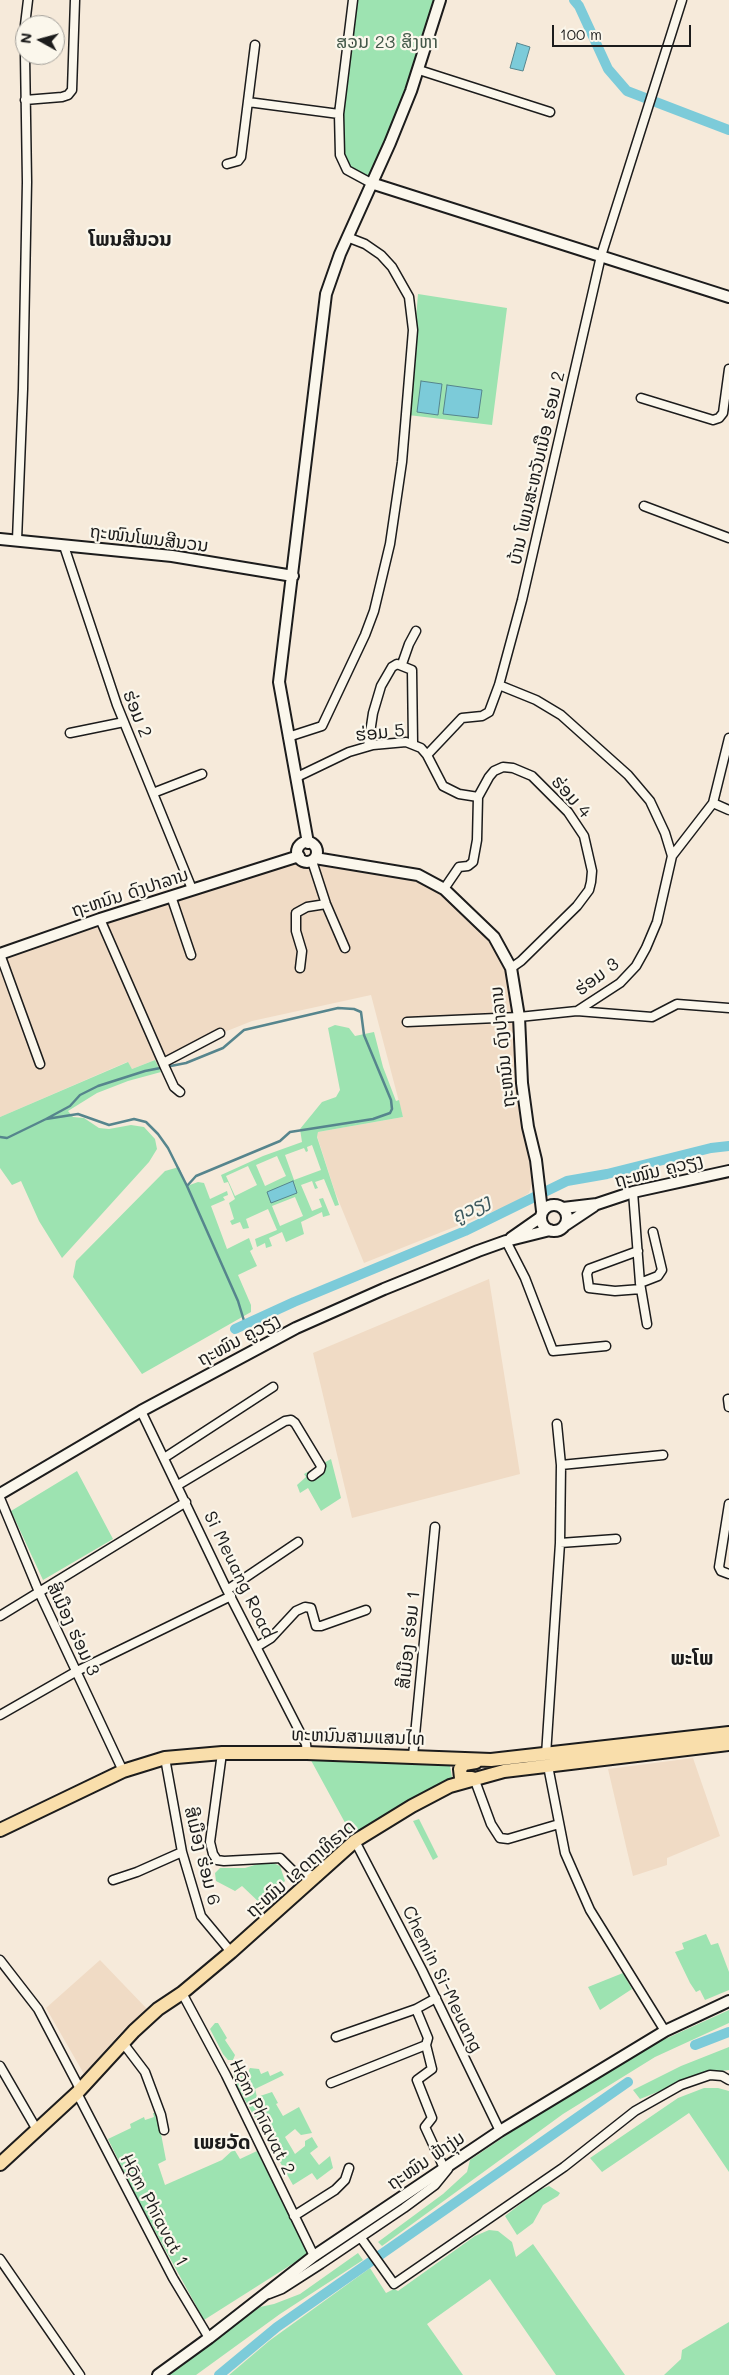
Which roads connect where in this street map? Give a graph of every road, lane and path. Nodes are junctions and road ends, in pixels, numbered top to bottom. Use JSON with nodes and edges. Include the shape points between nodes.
{"nodes":[{"id":1,"x":28,"y":0,"type":"edge"},
{"id":2,"x":75,"y":0,"type":"edge"},
{"id":3,"x":353,"y":0,"type":"edge"},
{"id":4,"x":440,"y":0,"type":"edge"},
{"id":5,"x":682,"y":0,"type":"edge"},
{"id":6,"x":26,"y":15,"type":"edge"},
{"id":7,"x":255,"y":44,"type":"dead end"},
{"id":8,"x":25,"y":65,"type":"edge"},
{"id":9,"x":419,"y":70,"type":"junction"},
{"id":10,"x":25,"y":100,"type":"junction"},
{"id":11,"x":248,"y":102,"type":"junction"},
{"id":12,"x":550,"y":112,"type":"dead end"},
{"id":13,"x":339,"y":114,"type":"junction"},
{"id":14,"x":227,"y":164,"type":"dead end"},
{"id":15,"x":371,"y":184,"type":"junction"},
{"id":16,"x":347,"y":237,"type":"junction"},
{"id":17,"x":600,"y":256,"type":"junction"},
{"id":18,"x":729,"y":298,"type":"edge"},
{"id":19,"x":729,"y":369,"type":"edge"},
{"id":20,"x":641,"y":398,"type":"dead end"},
{"id":21,"x":644,"y":506,"type":"dead end"},
{"id":22,"x":729,"y":538,"type":"edge"},
{"id":23,"x":0,"y":539,"type":"edge"},
{"id":24,"x":17,"y":540,"type":"junction"},
{"id":25,"x":64,"y":546,"type":"junction"},
{"id":26,"x":293,"y":576,"type":"junction"},
{"id":27,"x":416,"y":631,"type":"dead end"},
{"id":28,"x":402,"y":664,"type":"junction"},
{"id":29,"x":499,"y":685,"type":"junction"},
{"id":30,"x":124,"y":722,"type":"junction"},
{"id":31,"x":70,"y":733,"type":"dead end"},
{"id":32,"x":288,"y":737,"type":"junction"},
{"id":33,"x":729,"y":738,"type":"edge"},
{"id":34,"x":413,"y":743,"type":"junction"},
{"id":35,"x":368,"y":746,"type":"junction"},
{"id":36,"x":427,"y":755,"type":"junction"},
{"id":37,"x":202,"y":774,"type":"dead end"},
{"id":38,"x":297,"y":777,"type":"junction"},
{"id":39,"x":153,"y":793,"type":"junction"},
{"id":40,"x":478,"y":797,"type":"junction"},
{"id":41,"x":713,"y":803,"type":"junction"},
{"id":42,"x":729,"y":810,"type":"edge"},
{"id":43,"x":308,"y":843,"type":"junction"},
{"id":44,"x":298,"y":856,"type":"junction"},
{"id":45,"x":672,"y":856,"type":"junction"},
{"id":46,"x":314,"y":859,"type":"junction"},
{"id":47,"x":192,"y":889,"type":"junction"},
{"id":48,"x":444,"y":889,"type":"junction"},
{"id":49,"x":171,"y":896,"type":"junction"},
{"id":50,"x":326,"y":904,"type":"junction"},
{"id":51,"x":100,"y":919,"type":"junction"},
{"id":52,"x":345,"y":948,"type":"dead end"},
{"id":53,"x":0,"y":954,"type":"edge"},
{"id":54,"x":190,"y":955,"type":"dead end"},
{"id":55,"x":300,"y":968,"type":"dead end"},
{"id":56,"x":511,"y":968,"type":"junction"},
{"id":57,"x":729,"y":1008,"type":"edge"},
{"id":58,"x":577,"y":1011,"type":"junction"},
{"id":59,"x":519,"y":1017,"type":"junction"},
{"id":60,"x":407,"y":1022,"type":"dead end"},
{"id":61,"x":220,"y":1033,"type":"dead end"},
{"id":62,"x":163,"y":1063,"type":"junction"},
{"id":63,"x":40,"y":1064,"type":"dead end"},
{"id":64,"x":180,"y":1092,"type":"dead end"},
{"id":65,"x":729,"y":1171,"type":"edge"},
{"id":66,"x":633,"y":1192,"type":"junction"},
{"id":67,"x":597,"y":1204,"type":"junction"},
{"id":68,"x":549,"y":1207,"type":"junction"},
{"id":69,"x":564,"y":1226,"type":"junction"},
{"id":70,"x":550,"y":1230,"type":"junction"},
{"id":71,"x":653,"y":1232,"type":"dead end"},
{"id":72,"x":506,"y":1241,"type":"junction"},
{"id":73,"x":638,"y":1251,"type":"junction"},
{"id":74,"x":640,"y":1286,"type":"junction"},
{"id":75,"x":647,"y":1324,"type":"dead end"},
{"id":76,"x":606,"y":1346,"type":"dead end"},
{"id":77,"x":273,"y":1387,"type":"dead end"},
{"id":78,"x":141,"y":1411,"type":"junction"},
{"id":79,"x":557,"y":1424,"type":"dead end"},
{"id":80,"x":663,"y":1455,"type":"dead end"},
{"id":81,"x":164,"y":1458,"type":"junction"},
{"id":82,"x":562,"y":1465,"type":"junction"},
{"id":83,"x":312,"y":1476,"type":"dead end"},
{"id":84,"x":178,"y":1486,"type":"junction"},
{"id":85,"x":0,"y":1496,"type":"edge"},
{"id":86,"x":186,"y":1502,"type":"junction"},
{"id":87,"x":729,"y":1504,"type":"edge"},
{"id":88,"x":435,"y":1527,"type":"dead end"},
{"id":89,"x":616,"y":1539,"type":"dead end"},
{"id":90,"x":298,"y":1542,"type":"dead end"},
{"id":91,"x":560,"y":1543,"type":"junction"},
{"id":92,"x":729,"y":1574,"type":"edge"},
{"id":93,"x":39,"y":1592,"type":"junction"},
{"id":94,"x":229,"y":1593,"type":"junction"},
{"id":95,"x":366,"y":1610,"type":"dead end"},
{"id":96,"x":0,"y":1616,"type":"edge"},
{"id":97,"x":258,"y":1646,"type":"junction"},
{"id":98,"x":76,"y":1671,"type":"junction"},
{"id":99,"x":0,"y":1715,"type":"edge"},
{"id":100,"x":729,"y":1733,"type":"edge"},
{"id":101,"x":729,"y":1744,"type":"edge"},
{"id":102,"x":222,"y":1752,"type":"junction"},
{"id":103,"x":307,"y":1753,"type":"junction"},
{"id":104,"x":413,"y":1756,"type":"junction"},
{"id":105,"x":436,"y":1757,"type":"junction"},
{"id":106,"x":165,"y":1758,"type":"junction"},
{"id":107,"x":491,"y":1760,"type":"junction"},
{"id":108,"x":547,"y":1761,"type":"junction"},
{"id":109,"x":123,"y":1771,"type":"junction"},
{"id":110,"x":474,"y":1778,"type":"junction"},
{"id":111,"x":450,"y":1786,"type":"junction"},
{"id":112,"x":559,"y":1824,"type":"junction"},
{"id":113,"x":0,"y":1830,"type":"edge"},
{"id":114,"x":356,"y":1841,"type":"junction"},
{"id":115,"x":182,"y":1852,"type":"junction"},
{"id":116,"x":318,"y":1876,"type":"junction"},
{"id":117,"x":113,"y":1880,"type":"dead end"},
{"id":118,"x":231,"y":1952,"type":"junction"},
{"id":119,"x":0,"y":1960,"type":"edge"},
{"id":120,"x":182,"y":1993,"type":"junction"},
{"id":121,"x":436,"y":1998,"type":"junction"},
{"id":122,"x":729,"y":2001,"type":"edge"},
{"id":123,"x":416,"y":2009,"type":"junction"},
{"id":124,"x":666,"y":2030,"type":"junction"},
{"id":125,"x":336,"y":2037,"type":"dead end"},
{"id":126,"x":123,"y":2043,"type":"junction"},
{"id":127,"x":426,"y":2045,"type":"junction"},
{"id":128,"x":0,"y":2066,"type":"edge"},
{"id":129,"x":729,"y":2080,"type":"edge"},
{"id":130,"x":331,"y":2083,"type":"dead end"},
{"id":131,"x":78,"y":2091,"type":"junction"},
{"id":132,"x":37,"y":2130,"type":"junction"},
{"id":133,"x":164,"y":2130,"type":"dead end"},
{"id":134,"x":500,"y":2131,"type":"junction"},
{"id":135,"x":454,"y":2162,"type":"junction"},
{"id":136,"x":0,"y":2164,"type":"edge"},
{"id":137,"x":349,"y":2168,"type":"dead end"},
{"id":138,"x":444,"y":2168,"type":"junction"},
{"id":139,"x":294,"y":2216,"type":"junction"},
{"id":140,"x":361,"y":2238,"type":"junction"},
{"id":141,"x":314,"y":2256,"type":"junction"},
{"id":142,"x":0,"y":2259,"type":"edge"},
{"id":143,"x":258,"y":2298,"type":"junction"},
{"id":144,"x":209,"y":2338,"type":"junction"},
{"id":145,"x":80,"y":2375,"type":"edge"},
{"id":146,"x":158,"y":2375,"type":"edge"}],
"edges":[{"from":1,"to":6,"type":"street"},
{"from":2,"to":10,"type":"street","via":[[72,90],[62,97]]},
{"from":3,"to":13,"type":"street"},
{"from":4,"to":9,"type":"street"},
{"from":5,"to":17,"type":"street","name":"ບ້ານ ໂພນສະຫວັນເນືອ ຮ່ອມ 2"},
{"from":7,"to":11,"type":"street"},
{"from":8,"to":10,"type":"street"},
{"from":9,"to":12,"type":"street"},
{"from":9,"to":15,"type":"street"},
{"from":10,"to":24,"type":"street","via":[[24,379]]},
{"from":11,"to":13,"type":"street"},
{"from":11,"to":14,"type":"street","via":[[241,157]]},
{"from":13,"to":15,"type":"street","via":[[342,164]]},
{"from":15,"to":16,"type":"street"},
{"from":15,"to":17,"type":"street"},
{"from":16,"to":26,"type":"street","via":[[326,294]]},
{"from":16,"to":32,"type":"street","via":[[381,255],[409,297],[413,330],[402,462],[390,544],[365,635],[322,726]]},
{"from":17,"to":18,"type":"street"},
{"from":17,"to":29,"type":"street","name":"ບ້ານ ໂພນສະຫວັນເນືອ ຮ່ອມ 2","via":[[522,600]]},
{"from":19,"to":20,"type":"street","via":[[723,413],[713,420]]},
{"from":21,"to":22,"type":"street"},
{"from":23,"to":24,"type":"street","name":"ຖະໜົນໂພນສີນວນ"},
{"from":24,"to":25,"type":"street","name":"ຖະໜົນໂພນສີນວນ"},
{"from":25,"to":26,"type":"street","name":"ຖະໜົນໂພນສີນວນ","via":[[172,556]]},
{"from":25,"to":30,"type":"street","name":"ຮ່ອມ 2","via":[[102,666]]},
{"from":26,"to":32,"type":"street","via":[[279,682]]},
{"from":27,"to":28,"type":"street"},
{"from":28,"to":34,"type":"street","via":[[413,673]]},
{"from":28,"to":35,"type":"street","via":[[392,667],[381,686]]},
{"from":29,"to":36,"type":"street","name":"ບ້ານ ໂພນສະຫວັນເນືອ ຮ່ອມ 2","via":[[489,712],[462,718]]},
{"from":29,"to":45,"type":"street","via":[[560,714],[628,775],[650,801]]},
{"from":30,"to":31,"type":"street"},
{"from":30,"to":39,"type":"street","name":"ຮ່ອມ 2"},
{"from":32,"to":38,"type":"street"},
{"from":33,"to":41,"type":"street"},
{"from":34,"to":35,"type":"street","name":"ຮ່ອມ 5"},
{"from":34,"to":36,"type":"street","name":"ຮ່ອມ 5"},
{"from":35,"to":38,"type":"street","name":"ຮ່ອມ 5"},
{"from":36,"to":40,"type":"street","name":"ຮ່ອມ 5","via":[[443,786]]},
{"from":37,"to":39,"type":"street"},
{"from":38,"to":43,"type":"street"},
{"from":39,"to":47,"type":"street","name":"ຮ່ອມ 2"},
{"from":40,"to":48,"type":"street","via":[[473,862],[459,867]]},
{"from":40,"to":56,"type":"street","name":"ຮ່ອມ 4","via":[[494,771],[503,767],[525,772],[568,812],[584,836],[588,849],[591,882],[584,898],[522,961]]},
{"from":41,"to":42,"type":"street"},
{"from":41,"to":45,"type":"street"},
{"from":43,"to":44,"type":"street","via":[[300,846]]},
{"from":43,"to":46,"type":"street","via":[[317,850]]},
{"from":44,"to":46,"type":"street","via":[[304,862]]},
{"from":44,"to":47,"type":"street","name":"ຖະຫນົນ ດົງປາລານ"},
{"from":45,"to":58,"type":"street","name":"ຮ່ອມ 3","via":[[657,922],[636,966],[613,988]]},
{"from":46,"to":48,"type":"street","name":"ຖະຫນົນ ດົງປາລານ","via":[[418,875]]},
{"from":46,"to":50,"type":"street"},
{"from":47,"to":49,"type":"street","name":"ຖະຫນົນ ດົງປາລານ"},
{"from":48,"to":56,"type":"street","name":"ຖະຫນົນ ດົງປາລານ","via":[[494,938]]},
{"from":49,"to":51,"type":"street","name":"ຖະຫນົນ ດົງປາລານ"},
{"from":49,"to":54,"type":"street"},
{"from":50,"to":52,"type":"street"},
{"from":50,"to":55,"type":"street","via":[[307,907],[296,913],[296,930],[302,951]]},
{"from":51,"to":53,"type":"street","name":"ຖະຫນົນ ດົງປາລານ"},
{"from":51,"to":62,"type":"street"},
{"from":53,"to":63,"type":"street"},
{"from":56,"to":59,"type":"street","name":"ຖະຫນົນ ດົງປາລານ"},
{"from":57,"to":58,"type":"street","via":[[677,1004],[652,1017]]},
{"from":58,"to":59,"type":"street","name":"ຮ່ອມ 3"},
{"from":59,"to":60,"type":"street","name":"ຮ່ອມ 3"},
{"from":59,"to":68,"type":"street","name":"ຖະຫນົນ ດົງປາລານ","via":[[522,1083],[539,1180]]},
{"from":61,"to":62,"type":"street"},
{"from":62,"to":64,"type":"street","via":[[174,1087]]},
{"from":65,"to":66,"type":"street","name":"ຖະໜົນ ຄູວຽງ"},
{"from":66,"to":67,"type":"street","name":"ຖະໜົນ ຄູວຽງ"},
{"from":66,"to":73,"type":"street"},
{"from":67,"to":68,"type":"street","name":"ຖະໜົນ ຄູວຽງ"},
{"from":67,"to":69,"type":"street","name":"ຖະໜົນ ຄູວຽງ"},
{"from":68,"to":69,"type":"street","name":"ຖະຫນົນ ດົງປາລານ","via":[[567,1218]]},
{"from":68,"to":70,"type":"street","via":[[544,1226]]},
{"from":68,"to":72,"type":"street","name":"ຖະໜົນ ຄູວຽງ"},
{"from":69,"to":70,"type":"street","name":"ຖະໜົນ ຄູວຽງ"},
{"from":70,"to":72,"type":"street","name":"ຖະໜົນ ຄູວຽງ"},
{"from":71,"to":74,"type":"street","via":[[662,1270]]},
{"from":72,"to":76,"type":"street","via":[[525,1278],[553,1351]]},
{"from":72,"to":78,"type":"street","name":"ຖະໜົນ ຄູວຽງ","via":[[296,1328]]},
{"from":73,"to":74,"type":"street"},
{"from":73,"to":74,"type":"street","via":[[589,1269],[587,1274],[589,1288],[615,1291]]},
{"from":74,"to":75,"type":"street"},
{"from":77,"to":81,"type":"street"},
{"from":78,"to":81,"type":"street","name":"Si Meuang Road"},
{"from":78,"to":85,"type":"street","name":"ຖະໜົນ ຄູວຽງ"},
{"from":79,"to":82,"type":"street"},
{"from":80,"to":82,"type":"street"},
{"from":81,"to":84,"type":"street","name":"Si Meuang Road"},
{"from":82,"to":91,"type":"street"},
{"from":83,"to":84,"type":"street","via":[[321,1466],[291,1420]]},
{"from":84,"to":86,"type":"street","name":"Si Meuang Road"},
{"from":85,"to":93,"type":"street","name":"ສີເມືອງ ຮ່ອມ 3"},
{"from":86,"to":93,"type":"street"},
{"from":86,"to":94,"type":"street","name":"Si Meuang Road"},
{"from":87,"to":92,"type":"street","via":[[719,1567]]},
{"from":88,"to":104,"type":"street","name":"ສີເມືອງ ຮ່ອມ 1"},
{"from":89,"to":91,"type":"street"},
{"from":90,"to":94,"type":"street"},
{"from":91,"to":108,"type":"street"},
{"from":93,"to":96,"type":"street"},
{"from":93,"to":98,"type":"street","name":"ສີເມືອງ ຮ່ອມ 3"},
{"from":94,"to":97,"type":"street","name":"Si Meuang Road"},
{"from":94,"to":98,"type":"street"},
{"from":95,"to":97,"type":"street","via":[[316,1626],[311,1608],[305,1607],[296,1611],[271,1638]]},
{"from":97,"to":103,"type":"street","name":"Si Meuang Road","via":[[306,1744]]},
{"from":98,"to":99,"type":"street"},
{"from":98,"to":109,"type":"street","name":"ສີເມືອງ ຮ່ອມ 3"},
{"from":100,"to":108,"type":"main road","name":"ທະຫນົນສາມແສນໄທ"},
{"from":101,"to":108,"type":"main road","name":"ຖະໜົນ ເຊດຖາທິຣາດ"},
{"from":102,"to":103,"type":"main road","name":"ທະຫນົນສາມແສນໄທ"},
{"from":102,"to":106,"type":"main road","name":"ທະຫນົນສາມແສນໄທ"},
{"from":102,"to":116,"type":"street","via":[[210,1842],[217,1860],[273,1856],[280,1858],[294,1873]]},
{"from":103,"to":104,"type":"main road","name":"ທະຫນົນສາມແສນໄທ"},
{"from":104,"to":105,"type":"main road","name":"ທະຫນົນສາມແສນໄທ"},
{"from":105,"to":107,"type":"main road","name":"ທະຫນົນສາມແສນໄທ"},
{"from":105,"to":111,"type":"main road","via":[[450,1765]]},
{"from":106,"to":109,"type":"main road","name":"ທະຫນົນສາມແສນໄທ"},
{"from":106,"to":115,"type":"street","name":"ສີເມືອງ ຮ່ອມ 6"},
{"from":107,"to":108,"type":"main road","name":"ທະຫນົນສາມແສນໄທ"},
{"from":107,"to":110,"type":"main road","via":[[461,1766],[461,1778]]},
{"from":108,"to":110,"type":"main road","name":"ຖະໜົນ ເຊດຖາທິຣາດ"},
{"from":108,"to":112,"type":"street"},
{"from":109,"to":113,"type":"main road","name":"ທະຫນົນສາມແສນໄທ"},
{"from":110,"to":111,"type":"main road","name":"ຖະໜົນ ເຊດຖາທິຣາດ"},
{"from":110,"to":112,"type":"street","via":[[491,1824],[500,1838],[508,1839]]},
{"from":111,"to":114,"type":"main road","name":"ຖະໜົນ ເຊດຖາທິຣາດ"},
{"from":112,"to":124,"type":"street","via":[[565,1853],[590,1910]]},
{"from":114,"to":116,"type":"main road","name":"ຖະໜົນ ເຊດຖາທິຣາດ"},
{"from":114,"to":121,"type":"street","name":"Chemin Si-Meuang"},
{"from":115,"to":117,"type":"street"},
{"from":115,"to":118,"type":"street","name":"ສີເມືອງ ຮ່ອມ 6","via":[[201,1916]]},
{"from":116,"to":118,"type":"main road","name":"ຖະໜົນ ເຊດຖາທິຣາດ"},
{"from":118,"to":120,"type":"main road","name":"ຖະໜົນ ເຊດຖາທິຣາດ"},
{"from":119,"to":131,"type":"street","name":"Hǭm Phīavat 1","via":[[38,2009]]},
{"from":120,"to":126,"type":"main road","name":"ຖະໜົນ ເຊດຖາທິຣາດ","via":[[158,2009]]},
{"from":120,"to":139,"type":"street","name":"Hǭm Phīavat 2","via":[[226,2075]]},
{"from":121,"to":123,"type":"street"},
{"from":121,"to":134,"type":"street","name":"Chemin Si-Meuang"},
{"from":122,"to":124,"type":"street","name":"ຖະໝົນ ຟ້າງຸ່ມ"},
{"from":123,"to":125,"type":"street"},
{"from":123,"to":127,"type":"street","via":[[428,2038]]},
{"from":124,"to":134,"type":"street","name":"ຖະໝົນ ຟ້າງຸ່ມ"},
{"from":126,"to":131,"type":"main road","name":"ຖະໜົນ ເຊດຖາທິຣາດ"},
{"from":126,"to":133,"type":"street","via":[[145,2072]]},
{"from":127,"to":130,"type":"street"},
{"from":127,"to":138,"type":"street","via":[[432,2068],[418,2080],[432,2118],[424,2127]]},
{"from":128,"to":132,"type":"street"},
{"from":129,"to":140,"type":"street","via":[[710,2075],[681,2085],[635,2111],[564,2167],[394,2284]]},
{"from":131,"to":132,"type":"main road","name":"ຖະໜົນ ເຊດຖາທິຣາດ"},
{"from":131,"to":144,"type":"street","name":"Hǭm Phīavat 1","via":[[168,2269]]},
{"from":132,"to":136,"type":"main road","name":"ຖະໜົນ ເຊດຖາທິຣາດ"},
{"from":134,"to":135,"type":"street","name":"ຖະໝົນ ຟ້າງຸ່ມ"},
{"from":135,"to":138,"type":"street","name":"ຖະໝົນ ຟ້າງຸ່ມ"},
{"from":135,"to":140,"type":"street","via":[[435,2185]]},
{"from":137,"to":139,"type":"street","via":[[345,2180],[335,2190]]},
{"from":138,"to":141,"type":"street","name":"ຖະໝົນ ຟ້າງຸ່ມ"},
{"from":139,"to":141,"type":"street","name":"Hǭm Phīavat 2"},
{"from":140,"to":143,"type":"street","via":[[282,2288]]},
{"from":141,"to":143,"type":"street","name":"ຖະໝົນ ຟ້າງຸ່ມ"},
{"from":142,"to":145,"type":"street"},
{"from":143,"to":144,"type":"street","name":"ຖະໝົນ ຟ້າງຸ່ມ"},
{"from":144,"to":146,"type":"street","name":"ຖະໝົນ ຟ້າງຸ່ມ"}]}
